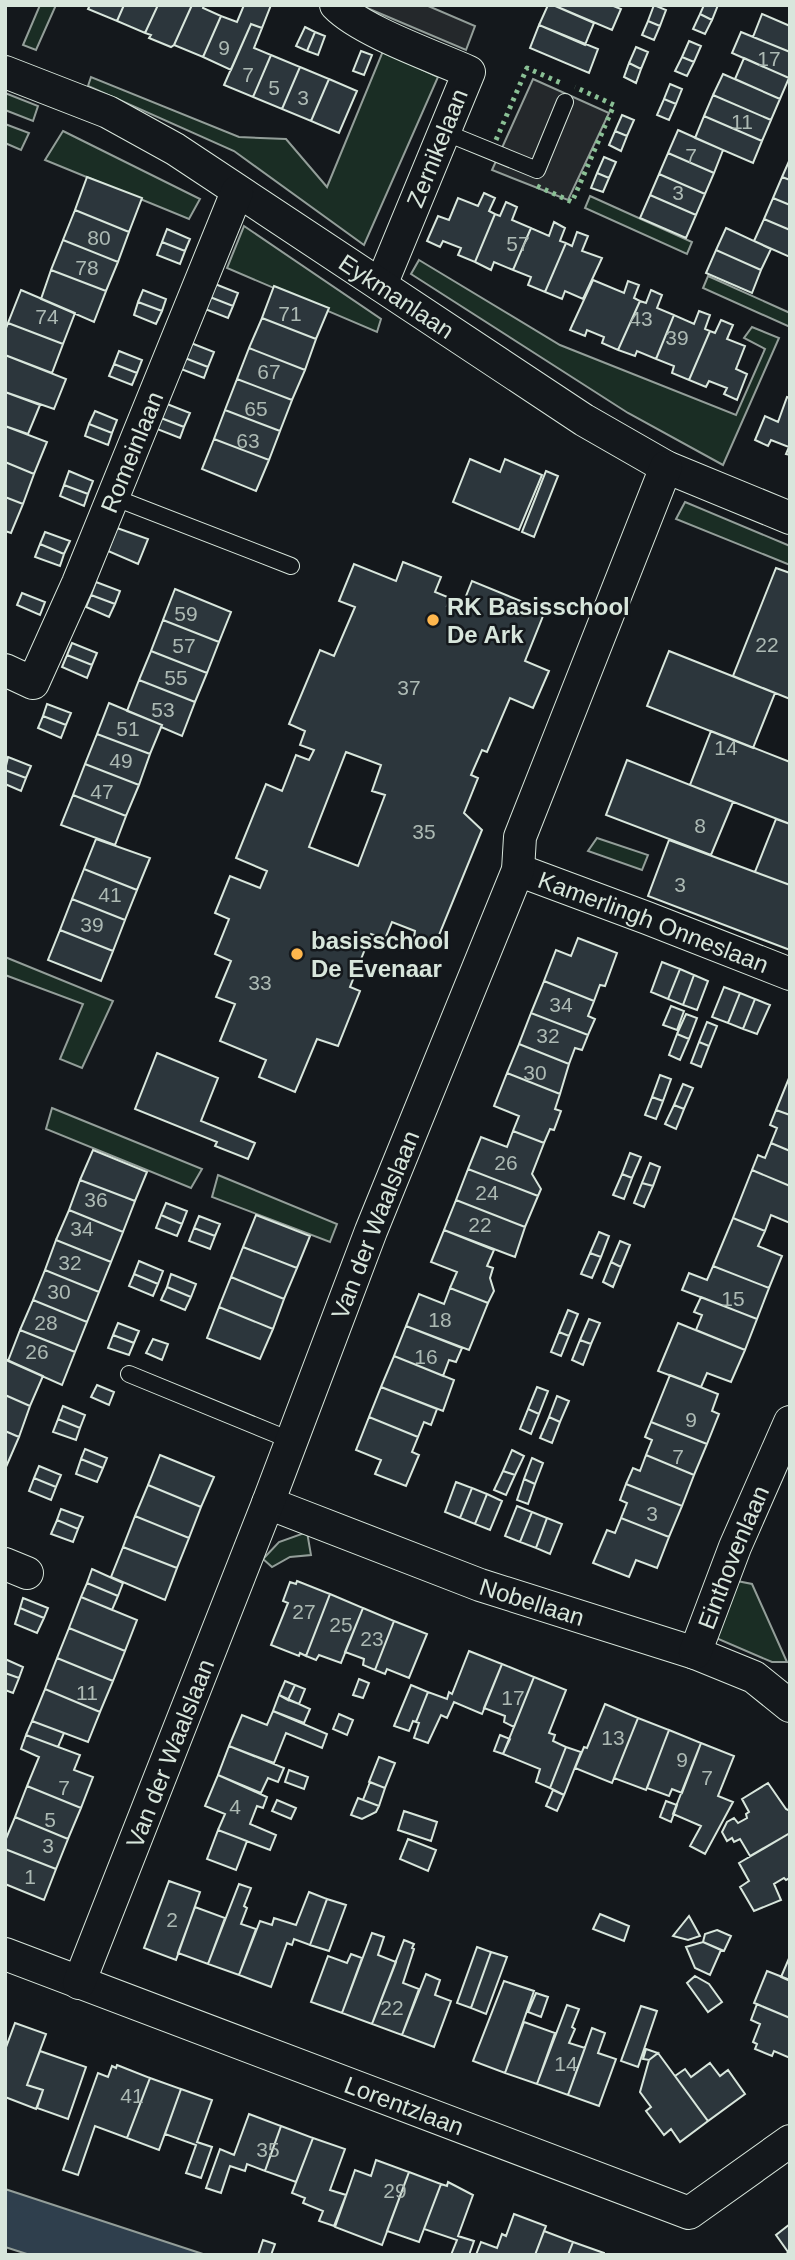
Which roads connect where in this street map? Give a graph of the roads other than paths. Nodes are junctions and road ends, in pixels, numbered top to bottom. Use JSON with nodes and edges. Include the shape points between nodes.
{"nodes":[{"id":1,"x":336,"y":5,"type":"edge"},
{"id":2,"x":5,"y":72,"type":"edge"},
{"id":3,"x":565,"y":102,"type":"dead end"},
{"id":4,"x":444,"y":132,"type":"junction"},
{"id":5,"x":237,"y":192,"type":"junction"},
{"id":6,"x":381,"y":285,"type":"junction"},
{"id":7,"x":666,"y":467,"type":"junction"},
{"id":8,"x":113,"y":497,"type":"junction"},
{"id":9,"x":790,"y":519,"type":"edge"},
{"id":10,"x":291,"y":566,"type":"dead end"},
{"id":11,"x":5,"y":670,"type":"edge"},
{"id":12,"x":518,"y":870,"type":"junction"},
{"id":13,"x":790,"y":974,"type":"edge"},
{"id":14,"x":129,"y":1374,"type":"dead end"},
{"id":15,"x":790,"y":1422,"type":"edge"},
{"id":16,"x":290,"y":1440,"type":"junction"},
{"id":17,"x":268,"y":1503,"type":"junction"},
{"id":18,"x":695,"y":1653,"type":"junction"},
{"id":19,"x":790,"y":1706,"type":"edge"},
{"id":20,"x":5,"y":1954,"type":"edge"},
{"id":21,"x":79,"y":1983,"type":"junction"},
{"id":22,"x":790,"y":2141,"type":"edge"}],
"edges":[{"from":1,"to":4,"type":"street","name":"Zernikelaan","via":[[383,34],[469,72]]},
{"from":2,"to":5,"type":"street","name":"Eykmanlaan","via":[[107,112],[175,149]]},
{"from":3,"to":4,"type":"lane","via":[[537,170]]},
{"from":4,"to":6,"type":"street","name":"Zernikelaan"},
{"from":5,"to":6,"type":"street","name":"Eykmanlaan"},
{"from":5,"to":8,"type":"street","name":"Romeinlaan"},
{"from":6,"to":7,"type":"street","name":"Eykmanlaan","via":[[584,420]]},
{"from":7,"to":9,"type":"street","name":"Eykmanlaan"},
{"from":7,"to":12,"type":"street","name":"Van der Waalslaan","via":[[520,837]]},
{"from":8,"to":10,"type":"lane"},
{"from":8,"to":11,"type":"street","name":"Romeinlaan","via":[[33,683]]},
{"from":12,"to":13,"type":"street","name":"Kamerlingh Onneslaan"},
{"from":12,"to":16,"type":"street","name":"Van der Waalslaan"},
{"from":14,"to":16,"type":"lane"},
{"from":15,"to":18,"type":"street","name":"Einthovenlaan"},
{"from":16,"to":17,"type":"street","name":"Van der Waalslaan"},
{"from":17,"to":18,"type":"street","name":"Nobellaan","via":[[481,1585]]},
{"from":17,"to":21,"type":"street","name":"Van der Waalslaan"},
{"from":18,"to":19,"type":"street","name":"Nobellaan","via":[[754,1677]]},
{"from":20,"to":21,"type":"street","name":"Lorentzlaan"},
{"from":21,"to":22,"type":"street","name":"Lorentzlaan","via":[[689,2213]]}]}
